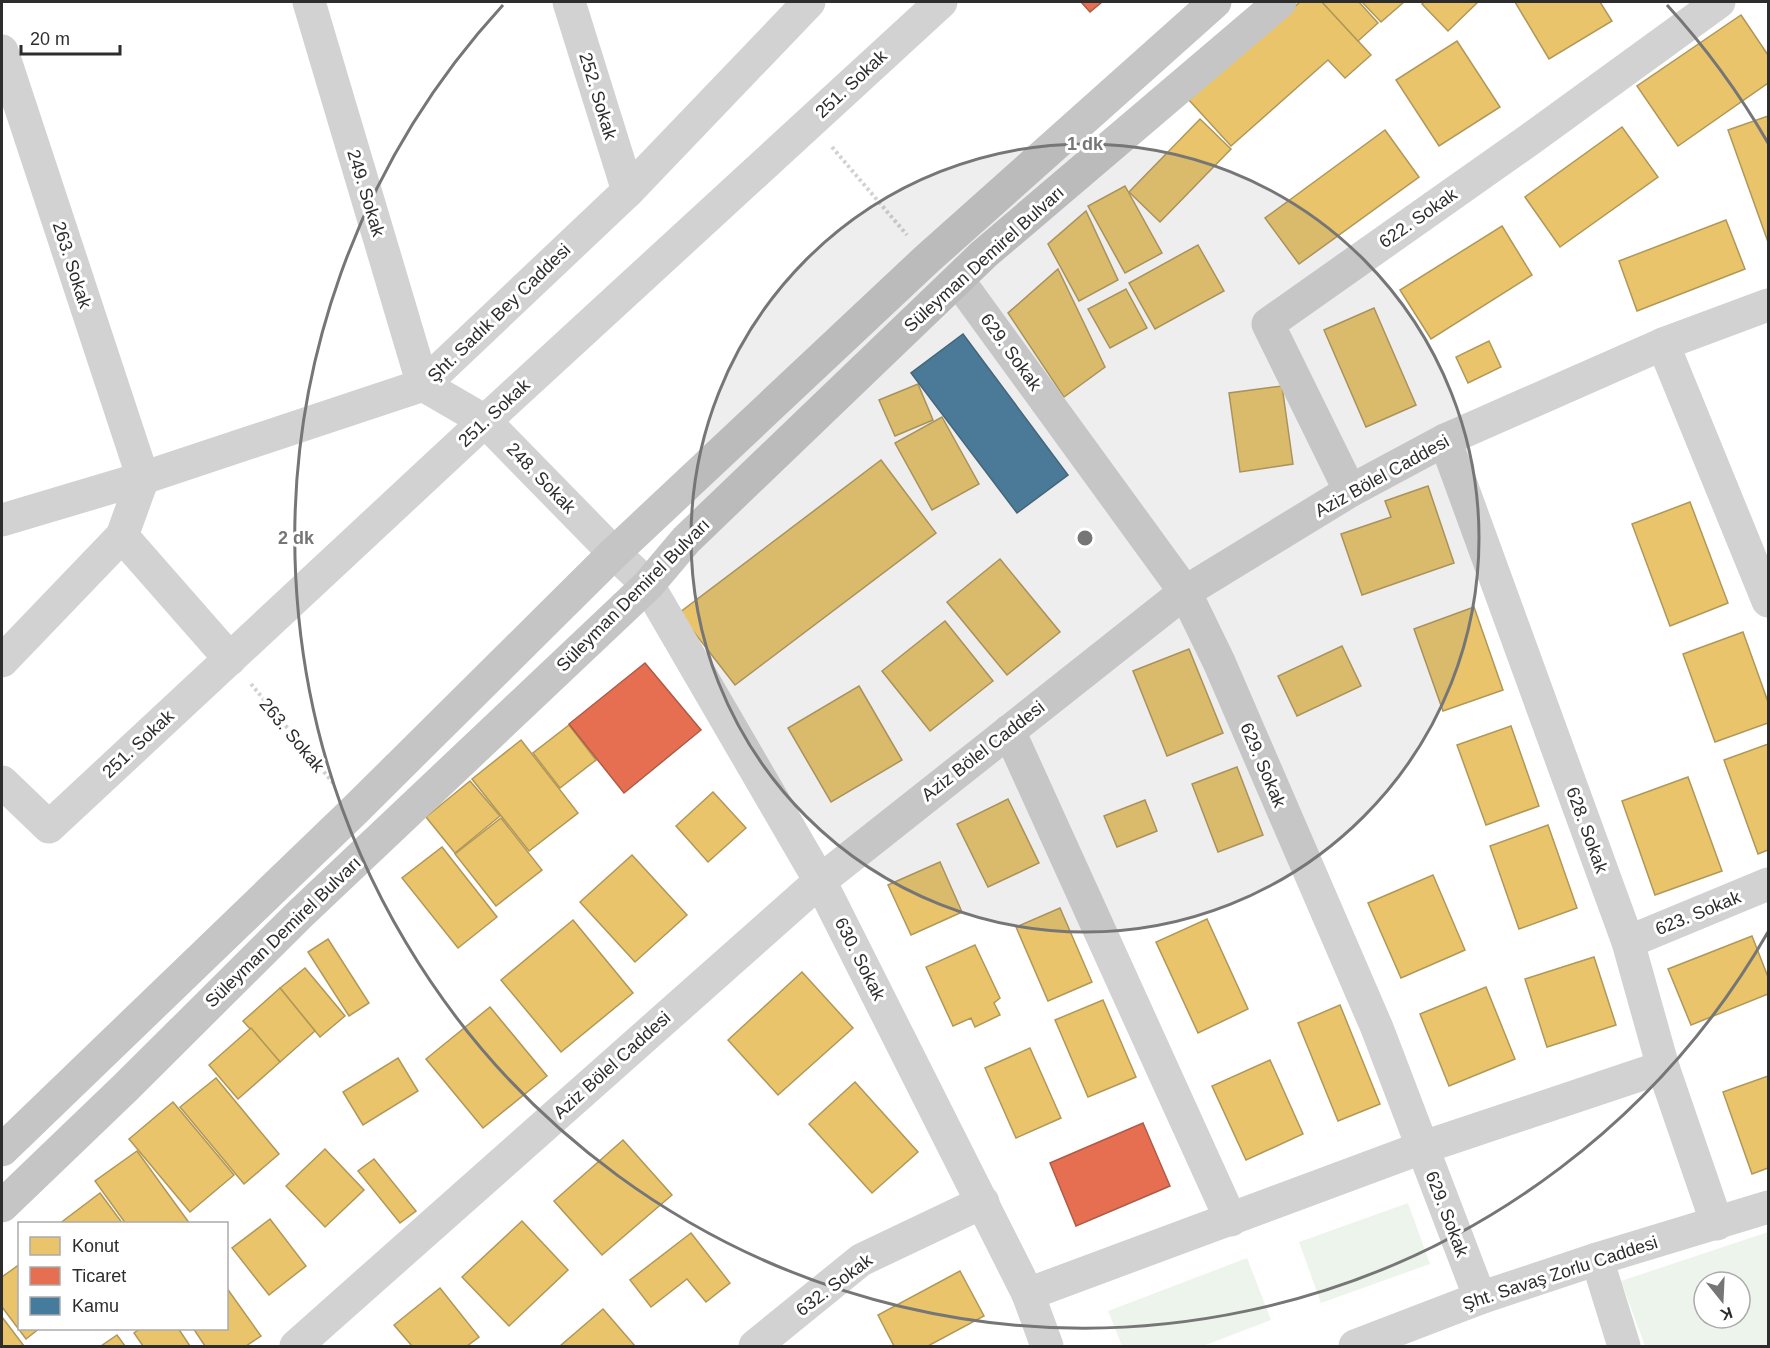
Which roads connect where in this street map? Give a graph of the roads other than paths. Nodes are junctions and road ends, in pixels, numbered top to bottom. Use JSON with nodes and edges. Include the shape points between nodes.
{"nodes":[{"id":1,"x":309,"y":2,"type":"edge"},
{"id":2,"x":569,"y":2,"type":"edge"},
{"id":3,"x":809,"y":2,"type":"edge"},
{"id":4,"x":941,"y":2,"type":"edge"},
{"id":5,"x":1215,"y":2,"type":"edge"},
{"id":6,"x":1280,"y":2,"type":"edge"},
{"id":7,"x":1719,"y":2,"type":"edge"},
{"id":8,"x":2,"y":51,"type":"edge"},
{"id":9,"x":628,"y":190,"type":"junction"},
{"id":10,"x":958,"y":280,"type":"junction"},
{"id":11,"x":1768,"y":305,"type":"edge"},
{"id":12,"x":1663,"y":344,"type":"junction"},
{"id":13,"x":423,"y":385,"type":"junction"},
{"id":14,"x":485,"y":421,"type":"junction"},
{"id":15,"x":1445,"y":440,"type":"junction"},
{"id":16,"x":143,"y":478,"type":"junction"},
{"id":17,"x":1350,"y":491,"type":"junction"},
{"id":18,"x":2,"y":520,"type":"edge"},
{"id":19,"x":122,"y":536,"type":"junction"},
{"id":20,"x":614,"y":554,"type":"junction"},
{"id":21,"x":648,"y":585,"type":"junction"},
{"id":22,"x":1185,"y":592,"type":"junction"},
{"id":23,"x":1768,"y":601,"type":"edge"},
{"id":24,"x":230,"y":659,"type":"junction"},
{"id":25,"x":2,"y":661,"type":"edge"},
{"id":26,"x":1009,"y":730,"type":"junction"},
{"id":27,"x":2,"y":782,"type":"edge"},
{"id":28,"x":820,"y":881,"type":"junction"},
{"id":29,"x":1768,"y":884,"type":"edge"},
{"id":30,"x":1628,"y":942,"type":"junction"},
{"id":31,"x":1664,"y":1067,"type":"junction"},
{"id":32,"x":1421,"y":1148,"type":"junction"},
{"id":33,"x":2,"y":1150,"type":"edge"},
{"id":34,"x":983,"y":1202,"type":"junction"},
{"id":35,"x":2,"y":1206,"type":"edge"},
{"id":36,"x":1768,"y":1207,"type":"edge"},
{"id":37,"x":1231,"y":1220,"type":"junction"},
{"id":38,"x":1717,"y":1224,"type":"junction"},
{"id":39,"x":1597,"y":1259,"type":"junction"},
{"id":40,"x":1028,"y":1294,"type":"junction"},
{"id":41,"x":1480,"y":1298,"type":"junction"},
{"id":42,"x":296,"y":1347,"type":"edge"},
{"id":43,"x":755,"y":1347,"type":"edge"},
{"id":44,"x":1047,"y":1347,"type":"edge"},
{"id":45,"x":1355,"y":1347,"type":"edge"},
{"id":46,"x":1624,"y":1347,"type":"edge"}],
"edges":[{"from":1,"to":13,"type":"street","name":"249. Sokak"},
{"from":2,"to":9,"type":"street","name":"252. Sokak"},
{"from":3,"to":9,"type":"street","name":"Şht. Sadık Bey Caddesi"},
{"from":4,"to":14,"type":"street","name":"251. Sokak"},
{"from":5,"to":20,"type":"main road","name":"Süleyman Demirel Bulvarı","via":[[927,259]]},
{"from":6,"to":10,"type":"main road","name":"Süleyman Demirel Bulvarı"},
{"from":7,"to":17,"type":"street","name":"622. Sokak","via":[[1268,324]]},
{"from":8,"to":16,"type":"street","name":"263. Sokak"},
{"from":9,"to":13,"type":"street","name":"Şht. Sadık Bey Caddesi"},
{"from":10,"to":21,"type":"main road","name":"Süleyman Demirel Bulvarı","via":[[686,540]]},
{"from":10,"to":22,"type":"street","name":"629. Sokak"},
{"from":11,"to":12,"type":"street","name":"Aziz Bölel Caddesi"},
{"from":12,"to":15,"type":"street","name":"Aziz Bölel Caddesi"},
{"from":12,"to":23,"type":"street"},
{"from":13,"to":14,"type":"street","name":"248. Sokak"},
{"from":13,"to":16,"type":"street","name":"Şht. Sadık Bey Caddesi"},
{"from":14,"to":20,"type":"street","name":"248. Sokak"},
{"from":14,"to":24,"type":"street","name":"251. Sokak"},
{"from":15,"to":17,"type":"street","name":"Aziz Bölel Caddesi"},
{"from":15,"to":30,"type":"street","name":"628. Sokak"},
{"from":16,"to":18,"type":"street","name":"Şht. Sadık Bey Caddesi"},
{"from":16,"to":19,"type":"street"},
{"from":17,"to":22,"type":"street","name":"Aziz Bölel Caddesi"},
{"from":19,"to":24,"type":"street"},
{"from":19,"to":25,"type":"street"},
{"from":20,"to":21,"type":"street","name":"248. Sokak"},
{"from":20,"to":33,"type":"main road","name":"Süleyman Demirel Bulvarı"},
{"from":21,"to":28,"type":"street","name":"630. Sokak"},
{"from":21,"to":35,"type":"main road","name":"Süleyman Demirel Bulvarı","via":[[299,915]]},
{"from":22,"to":26,"type":"street","name":"Aziz Bölel Caddesi"},
{"from":22,"to":32,"type":"street","name":"629. Sokak","via":[[1377,1028]]},
{"from":24,"to":27,"type":"street","name":"251. Sokak","via":[[49,827]]},
{"from":26,"to":28,"type":"street","name":"Aziz Bölel Caddesi"},
{"from":26,"to":37,"type":"street"},
{"from":28,"to":34,"type":"street","name":"630. Sokak"},
{"from":28,"to":42,"type":"street","name":"Aziz Bölel Caddesi"},
{"from":29,"to":30,"type":"street","name":"623. Sokak"},
{"from":30,"to":31,"type":"street","name":"628. Sokak"},
{"from":31,"to":32,"type":"street"},
{"from":31,"to":38,"type":"street","name":"628. Sokak"},
{"from":32,"to":37,"type":"street"},
{"from":32,"to":41,"type":"street","name":"629. Sokak"},
{"from":34,"to":40,"type":"street","name":"630. Sokak"},
{"from":34,"to":43,"type":"street","name":"632. Sokak","via":[[861,1260]]},
{"from":36,"to":38,"type":"street","name":"Şht. Savaş Zorlu Caddesi"},
{"from":37,"to":40,"type":"street"},
{"from":38,"to":39,"type":"street","name":"Şht. Savaş Zorlu Caddesi"},
{"from":39,"to":41,"type":"street","name":"Şht. Savaş Zorlu Caddesi"},
{"from":39,"to":46,"type":"street"},
{"from":40,"to":44,"type":"street","name":"630. Sokak"},
{"from":41,"to":45,"type":"street","name":"Şht. Savaş Zorlu Caddesi"}]}
